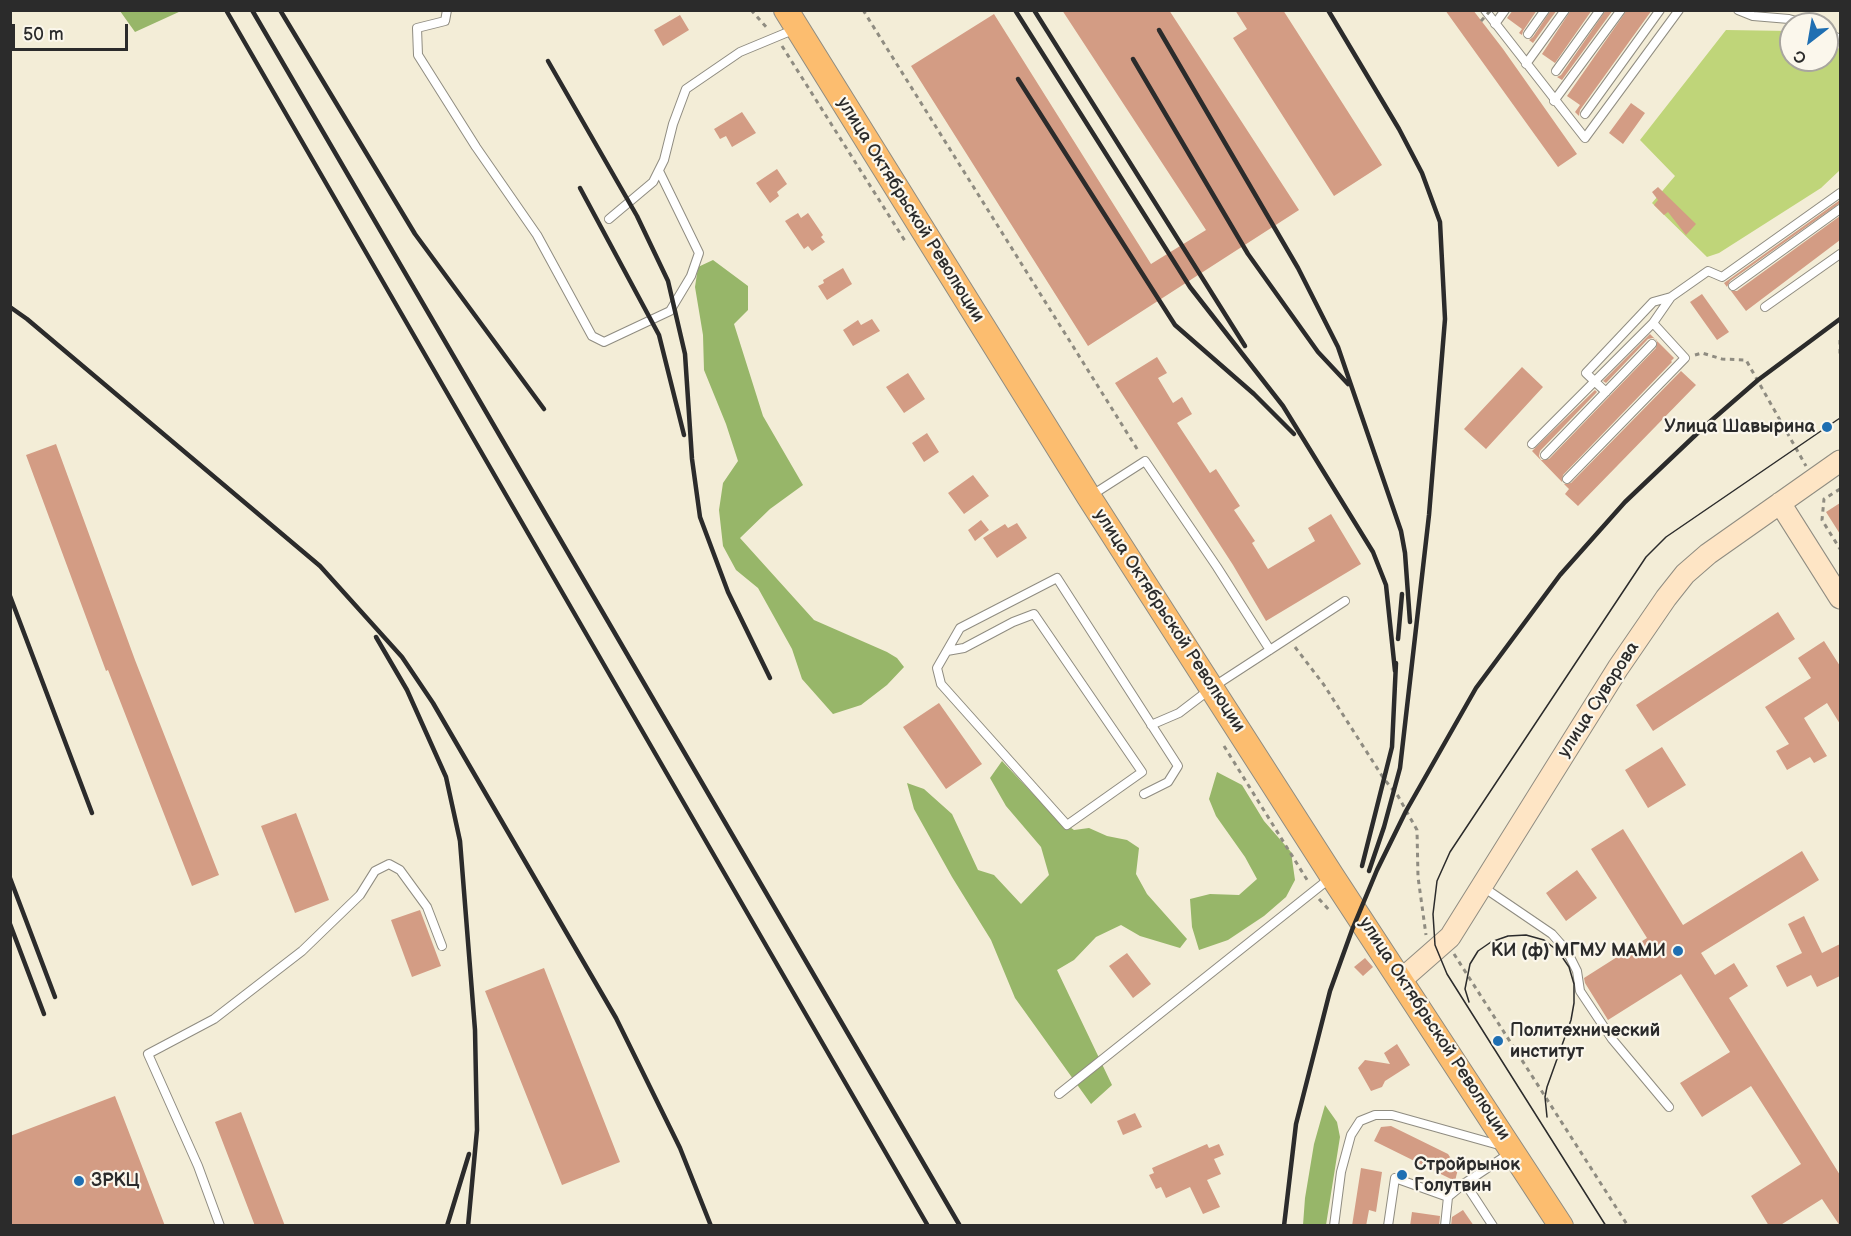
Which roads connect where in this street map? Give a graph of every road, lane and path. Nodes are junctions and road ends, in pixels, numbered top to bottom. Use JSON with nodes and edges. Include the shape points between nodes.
{"nodes":[{"id":1,"x":447,"y":10,"type":"edge"},
{"id":2,"x":863,"y":10,"type":"edge"},
{"id":3,"x":1485,"y":10,"type":"edge"},
{"id":4,"x":1491,"y":10,"type":"edge"},
{"id":5,"x":1505,"y":10,"type":"edge"},
{"id":6,"x":1545,"y":10,"type":"edge"},
{"id":7,"x":1565,"y":10,"type":"edge"},
{"id":8,"x":1600,"y":10,"type":"edge"},
{"id":9,"x":1621,"y":10,"type":"edge"},
{"id":10,"x":1660,"y":10,"type":"edge"},
{"id":11,"x":1679,"y":10,"type":"edge"},
{"id":12,"x":1738,"y":10,"type":"edge"},
{"id":13,"x":1779,"y":18,"type":"edge"},
{"id":14,"x":792,"y":19,"type":"edge"},
{"id":15,"x":1481,"y":21,"type":"dead end"},
{"id":16,"x":1495,"y":24,"type":"junction"},
{"id":17,"x":1528,"y":34,"type":"dead end"},
{"id":18,"x":1526,"y":64,"type":"junction"},
{"id":19,"x":1556,"y":70,"type":"dead end"},
{"id":20,"x":1554,"y":101,"type":"junction"},
{"id":21,"x":1585,"y":114,"type":"dead end"},
{"id":22,"x":659,"y":171,"type":"junction"},
{"id":23,"x":1840,"y":193,"type":"edge"},
{"id":24,"x":1840,"y":209,"type":"edge"},
{"id":25,"x":609,"y":219,"type":"dead end"},
{"id":26,"x":1840,"y":254,"type":"edge"},
{"id":27,"x":1733,"y":286,"type":"dead end"},
{"id":28,"x":1671,"y":297,"type":"junction"},
{"id":29,"x":1765,"y":307,"type":"dead end"},
{"id":30,"x":1653,"y":323,"type":"junction"},
{"id":31,"x":1840,"y":340,"type":"edge"},
{"id":32,"x":1652,"y":344,"type":"dead end"},
{"id":33,"x":1840,"y":355,"type":"edge"},
{"id":34,"x":1685,"y":358,"type":"junction"},
{"id":35,"x":1606,"y":392,"type":"junction"},
{"id":36,"x":1532,"y":444,"type":"dead end"},
{"id":37,"x":1545,"y":455,"type":"dead end"},
{"id":38,"x":1144,"y":461,"type":"junction"},
{"id":39,"x":1840,"y":462,"type":"edge"},
{"id":40,"x":1806,"y":466,"type":"dead end"},
{"id":41,"x":1567,"y":479,"type":"dead end"},
{"id":42,"x":1840,"y":489,"type":"edge"},
{"id":43,"x":1089,"y":497,"type":"junction"},
{"id":44,"x":1780,"y":503,"type":"junction"},
{"id":45,"x":1840,"y":549,"type":"edge"},
{"id":46,"x":1840,"y":598,"type":"edge"},
{"id":47,"x":1345,"y":601,"type":"dead end"},
{"id":48,"x":1270,"y":650,"type":"junction"},
{"id":49,"x":947,"y":651,"type":"junction"},
{"id":50,"x":1213,"y":687,"type":"junction"},
{"id":51,"x":1151,"y":724,"type":"junction"},
{"id":52,"x":1144,"y":794,"type":"dead end"},
{"id":53,"x":1332,"y":876,"type":"junction"},
{"id":54,"x":1482,"y":886,"type":"junction"},
{"id":55,"x":442,"y":946,"type":"dead end"},
{"id":56,"x":1401,"y":980,"type":"junction"},
{"id":57,"x":1059,"y":1094,"type":"dead end"},
{"id":58,"x":1669,"y":1107,"type":"dead end"},
{"id":59,"x":1514,"y":1151,"type":"junction"},
{"id":60,"x":1465,"y":1183,"type":"junction"},
{"id":61,"x":1448,"y":1197,"type":"junction"},
{"id":62,"x":220,"y":1226,"type":"edge"},
{"id":63,"x":1334,"y":1226,"type":"edge"},
{"id":64,"x":1388,"y":1226,"type":"edge"},
{"id":65,"x":1444,"y":1226,"type":"edge"},
{"id":66,"x":1493,"y":1226,"type":"edge"},
{"id":67,"x":1562,"y":1226,"type":"edge"}],
"edges":[{"from":1,"to":22,"type":"lane","via":[[445,21],[417,28],[418,55],[537,235],[592,336],[604,342],[670,311],[691,276],[699,253]]},
{"from":2,"to":38,"type":"path"},
{"from":3,"to":16,"type":"lane"},
{"from":4,"to":15,"type":"path","bridge":true},
{"from":5,"to":16,"type":"lane"},
{"from":6,"to":17,"type":"lane"},
{"from":7,"to":18,"type":"lane"},
{"from":8,"to":19,"type":"lane"},
{"from":9,"to":20,"type":"lane"},
{"from":10,"to":21,"type":"lane"},
{"from":11,"to":20,"type":"lane","via":[[1585,138]]},
{"from":12,"to":13,"type":"lane"},
{"from":14,"to":22,"type":"lane","via":[[686,89]]},
{"from":14,"to":43,"type":"main road","name":"улица Октябрьской Революции"},
{"from":16,"to":18,"type":"lane"},
{"from":18,"to":20,"type":"lane"},
{"from":22,"to":25,"type":"lane","via":[[653,182]]},
{"from":23,"to":28,"type":"lane","via":[[1722,278],[1708,271]]},
{"from":24,"to":27,"type":"lane"},
{"from":26,"to":29,"type":"lane"},
{"from":28,"to":30,"type":"lane"},
{"from":28,"to":35,"type":"lane","via":[[1653,303],[1586,373]]},
{"from":30,"to":34,"type":"lane"},
{"from":30,"to":36,"type":"lane"},
{"from":31,"to":33,"type":"path"},
{"from":32,"to":35,"type":"lane"},
{"from":34,"to":40,"type":"path","via":[[1701,353],[1746,360]]},
{"from":34,"to":41,"type":"lane"},
{"from":35,"to":37,"type":"lane"},
{"from":38,"to":43,"type":"lane"},
{"from":38,"to":48,"type":"lane"},
{"from":39,"to":44,"type":"street","name":"улица Суворова"},
{"from":42,"to":45,"type":"path","via":[[1824,500],[1822,520]]},
{"from":43,"to":50,"type":"main road","name":"улица Октябрьской Революции"},
{"from":44,"to":46,"type":"street"},
{"from":44,"to":54,"type":"street","name":"улица Суворова","via":[[1708,554],[1666,598]]},
{"from":47,"to":48,"type":"lane"},
{"from":48,"to":50,"type":"lane"},
{"from":49,"to":49,"type":"lane","via":[[937,668],[941,684],[1067,825],[1142,772],[1034,614],[964,648]]},
{"from":49,"to":51,"type":"lane","via":[[960,628],[1057,578]]},
{"from":50,"to":51,"type":"lane","via":[[1179,713]]},
{"from":50,"to":53,"type":"main road","name":"улица Октябрьской Революции"},
{"from":51,"to":52,"type":"lane","via":[[1178,766],[1168,782]]},
{"from":53,"to":56,"type":"main road","name":"улица Октябрьской Революции"},
{"from":53,"to":57,"type":"lane"},
{"from":54,"to":56,"type":"street","name":"улица Суворова","via":[[1450,937]]},
{"from":54,"to":58,"type":"lane","via":[[1552,934],[1568,951],[1580,991],[1612,1039]]},
{"from":55,"to":62,"type":"lane","via":[[427,907],[400,870],[389,864],[375,871],[360,895],[302,951],[213,1018],[148,1054]]},
{"from":56,"to":59,"type":"main road","name":"улица Октябрьской Революции"},
{"from":59,"to":60,"type":"lane"},
{"from":59,"to":63,"type":"lane","via":[[1392,1115],[1375,1115],[1360,1121],[1351,1135],[1341,1172]]},
{"from":59,"to":67,"type":"main road","name":"улица Октябрьской Революции"},
{"from":60,"to":61,"type":"lane"},
{"from":60,"to":66,"type":"lane"},
{"from":61,"to":64,"type":"lane","via":[[1395,1178]]},
{"from":61,"to":65,"type":"lane"}]}
